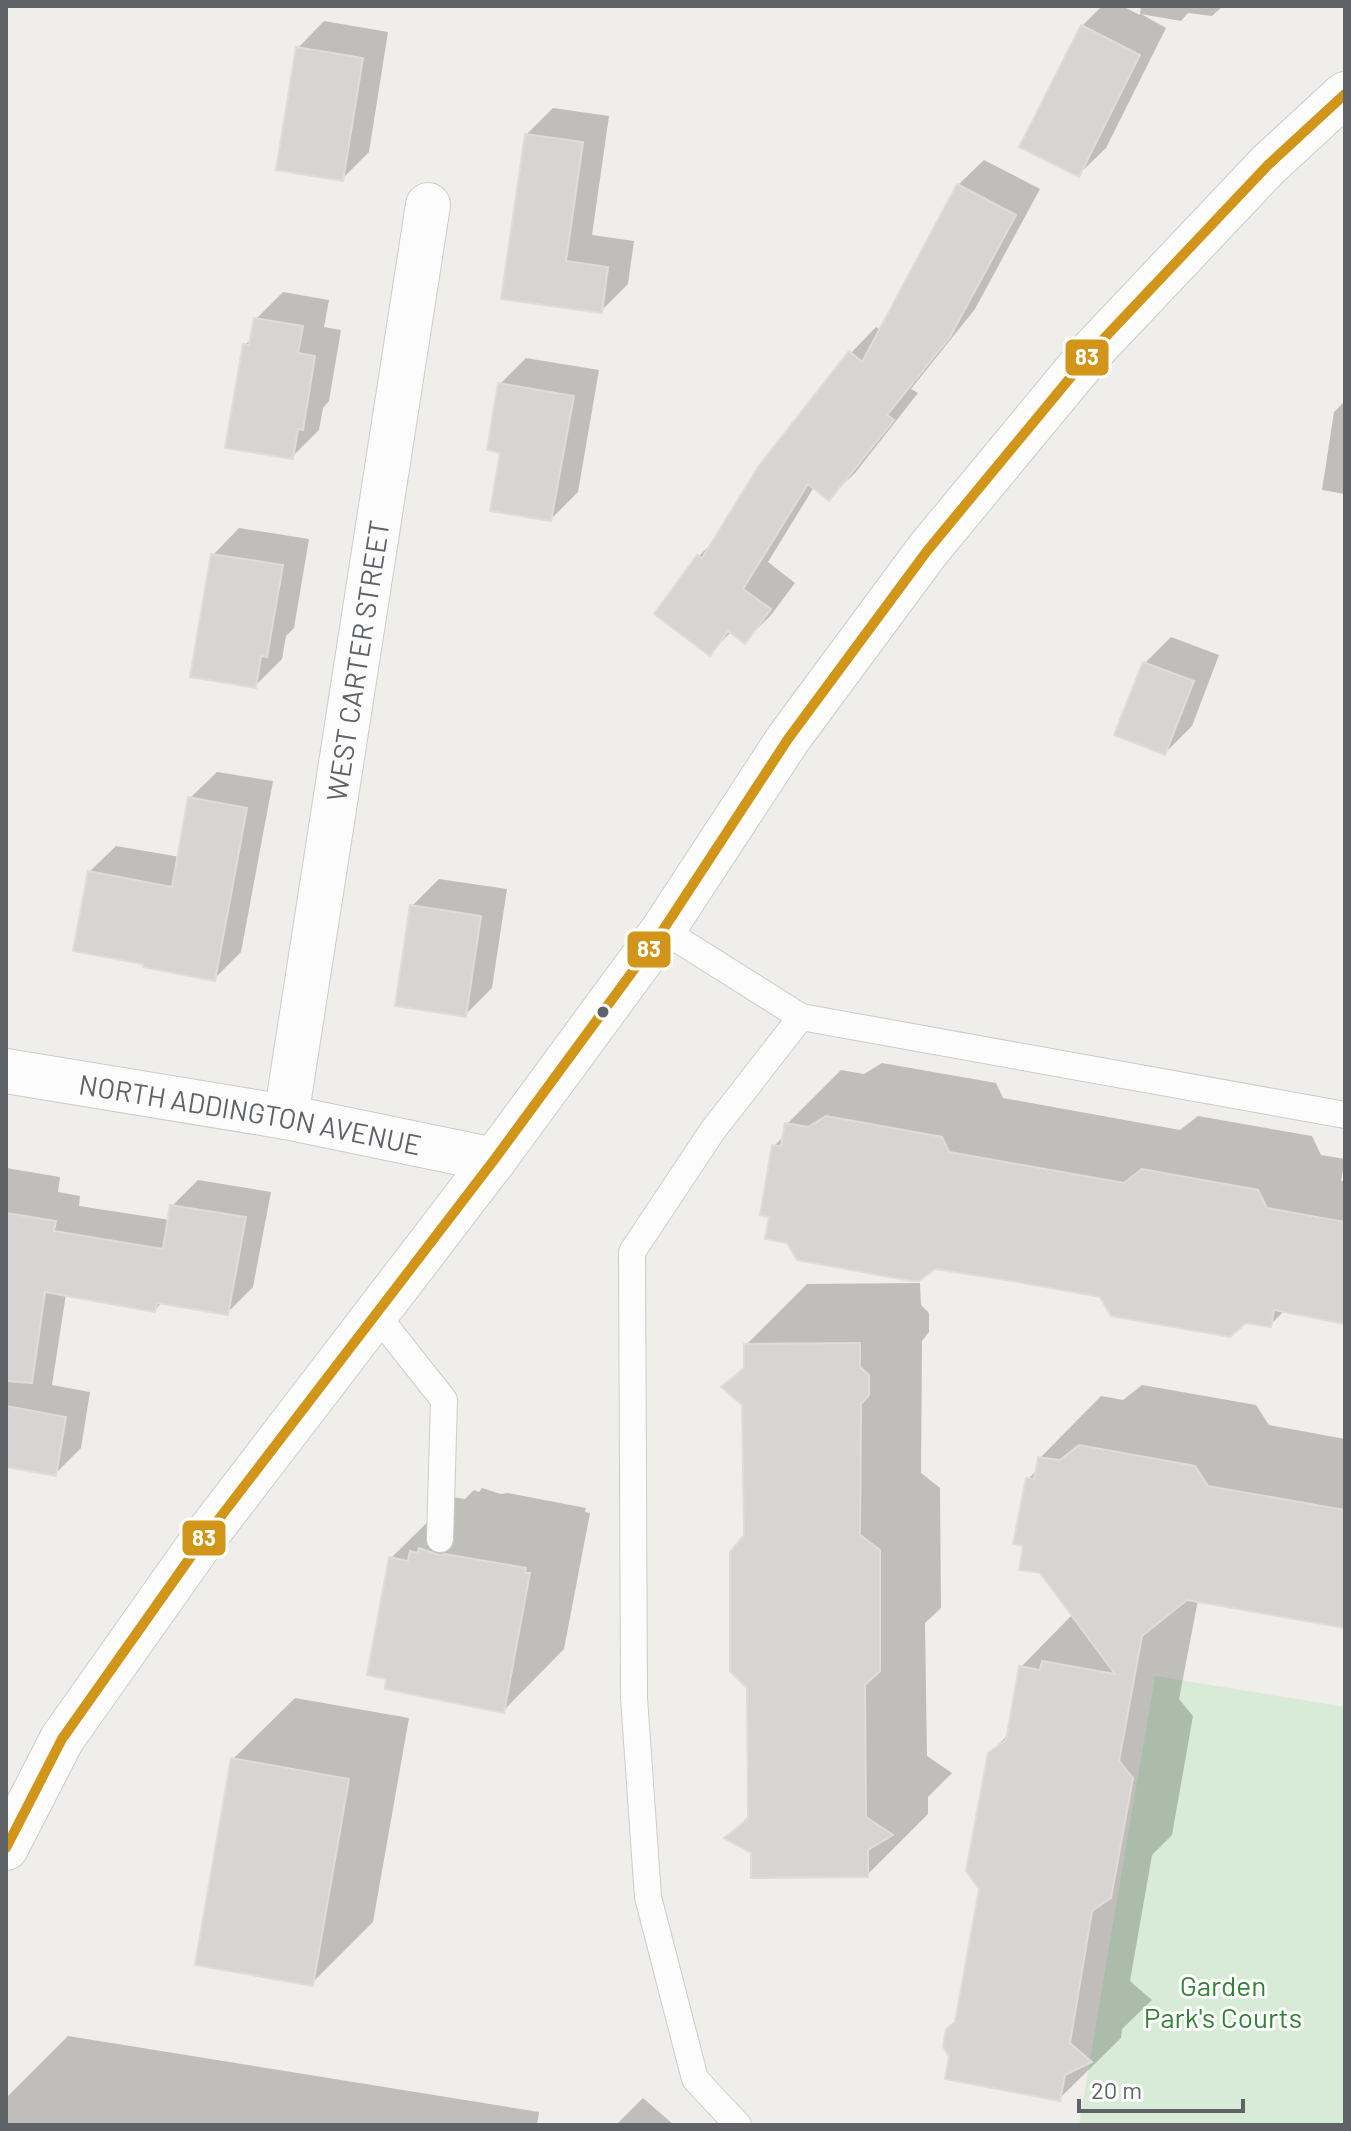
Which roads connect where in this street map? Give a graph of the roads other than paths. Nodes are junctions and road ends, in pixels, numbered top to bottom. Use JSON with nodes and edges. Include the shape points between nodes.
{"nodes":[{"id":1,"x":1345,"y":94,"type":"edge"},
{"id":2,"x":428,"y":205,"type":"dead end"},
{"id":3,"x":663,"y":930,"type":"junction"},
{"id":4,"x":801,"y":1017,"type":"junction"},
{"id":5,"x":6,"y":1071,"type":"edge"},
{"id":6,"x":1345,"y":1115,"type":"edge"},
{"id":7,"x":286,"y":1117,"type":"junction"},
{"id":8,"x":494,"y":1160,"type":"junction"},
{"id":9,"x":376,"y":1314,"type":"junction"},
{"id":10,"x":440,"y":1539,"type":"dead end"},
{"id":11,"x":6,"y":1848,"type":"edge"},
{"id":12,"x":738,"y":2125,"type":"edge"}],
"edges":[{"from":1,"to":3,"type":"street","via":[[1268,165],[1094,349],[927,551],[788,739]]},
{"from":2,"to":7,"type":"street","name":"WEST CARTER STREET"},
{"from":3,"to":4,"type":"lane"},
{"from":3,"to":8,"type":"street"},
{"from":4,"to":6,"type":"lane"},
{"from":4,"to":12,"type":"lane","via":[[713,1130],[632,1252],[634,1698],[648,1897],[695,2079]]},
{"from":5,"to":7,"type":"street","name":"NORTH ADDINGTON AVENUE"},
{"from":7,"to":8,"type":"street","name":"NORTH ADDINGTON AVENUE"},
{"from":8,"to":9,"type":"street"},
{"from":9,"to":10,"type":"lane","via":[[444,1400]]},
{"from":9,"to":11,"type":"street","via":[[199,1545],[62,1739]]}]}
